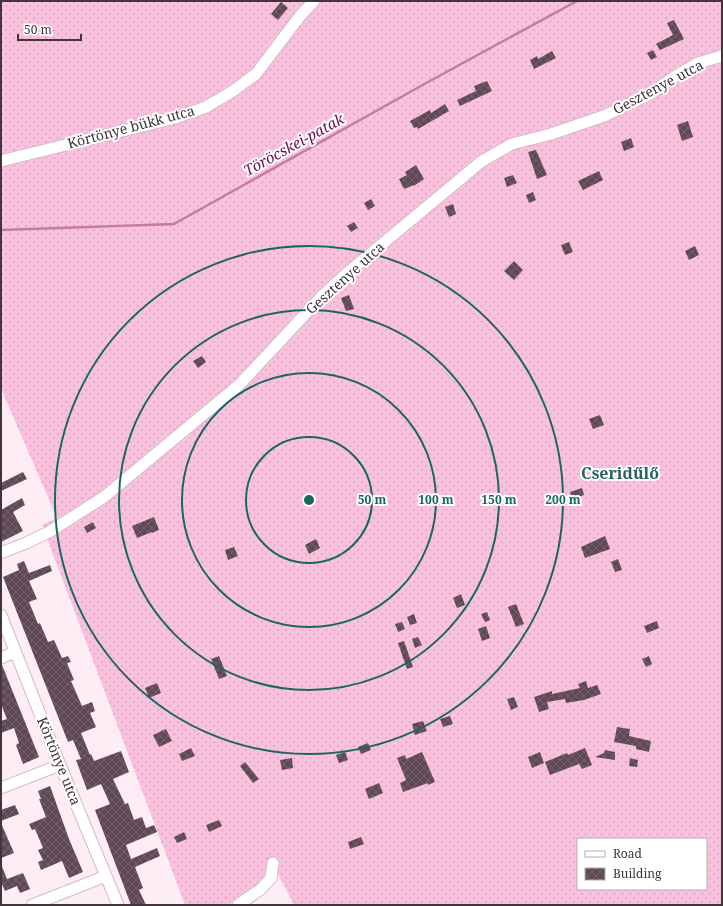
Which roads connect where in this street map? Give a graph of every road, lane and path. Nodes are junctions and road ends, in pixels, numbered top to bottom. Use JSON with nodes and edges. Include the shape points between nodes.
{"nodes":[{"id":1,"x":314,"y":1,"type":"edge"},
{"id":2,"x":722,"y":56,"type":"edge"},
{"id":3,"x":1,"y":161,"type":"edge"},
{"id":4,"x":1,"y":553,"type":"edge"},
{"id":5,"x":1,"y":615,"type":"edge"},
{"id":6,"x":15,"y":652,"type":"junction"},
{"id":7,"x":1,"y":658,"type":"edge"},
{"id":8,"x":60,"y":765,"type":"junction"},
{"id":9,"x":1,"y":788,"type":"edge"},
{"id":10,"x":273,"y":863,"type":"dead end"},
{"id":11,"x":106,"y":876,"type":"junction"},
{"id":12,"x":32,"y":905,"type":"edge"},
{"id":13,"x":118,"y":905,"type":"edge"},
{"id":14,"x":238,"y":905,"type":"edge"}],
"edges":[{"from":1,"to":3,"type":"street","name":"Körtönye bükk utca","via":[[256,74],[206,107],[174,118]]},
{"from":2,"to":4,"type":"street","name":"Gesztenye utca","via":[[698,62],[650,94],[604,116],[512,144],[482,161],[334,284],[240,384],[104,497],[49,532]]},
{"from":5,"to":6,"type":"street","name":"Körtönye utca"},
{"from":6,"to":7,"type":"street"},
{"from":6,"to":8,"type":"street","name":"Körtönye utca"},
{"from":8,"to":9,"type":"street"},
{"from":8,"to":11,"type":"street","name":"Körtönye utca"},
{"from":10,"to":14,"type":"street","via":[[271,878],[261,889]]},
{"from":11,"to":12,"type":"street"},
{"from":11,"to":13,"type":"street","name":"Körtönye utca"}]}
